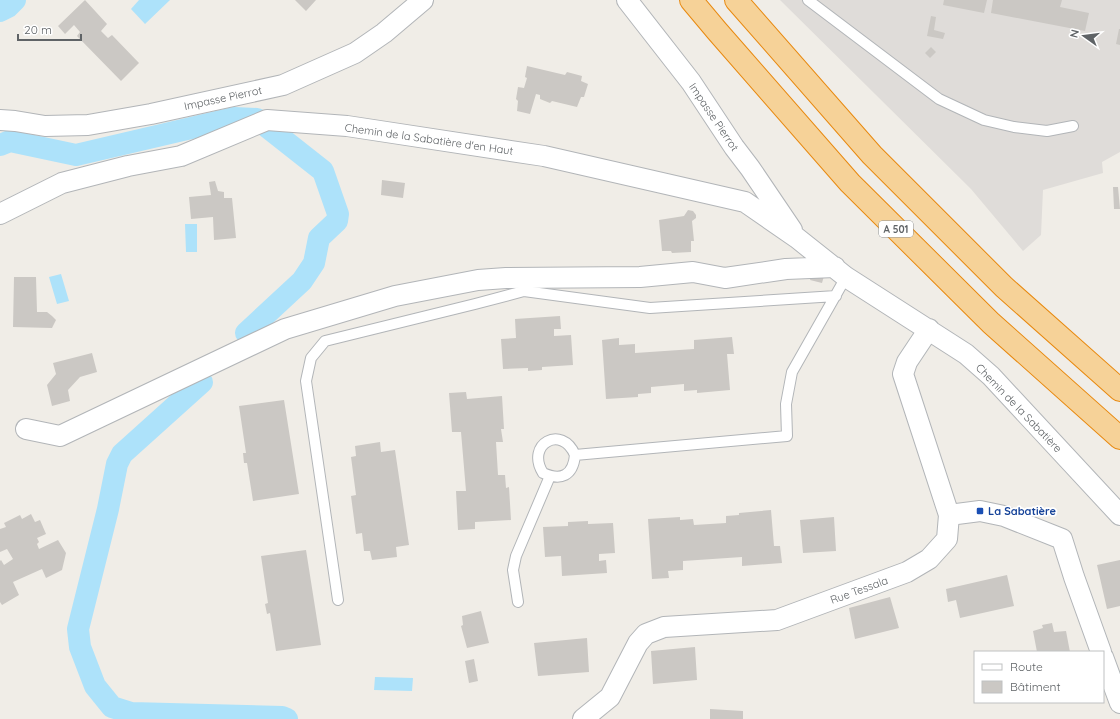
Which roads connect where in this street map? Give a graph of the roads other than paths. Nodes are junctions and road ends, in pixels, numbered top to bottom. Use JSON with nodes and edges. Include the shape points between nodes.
{"nodes":[{"id":1,"x":423,"y":0,"type":"edge"},
{"id":2,"x":627,"y":0,"type":"edge"},
{"id":3,"x":691,"y":0,"type":"edge"},
{"id":4,"x":736,"y":0,"type":"edge"},
{"id":5,"x":808,"y":0,"type":"edge"},
{"id":6,"x":0,"y":120,"type":"edge"},
{"id":7,"x":1073,"y":126,"type":"dead end"},
{"id":8,"x":0,"y":214,"type":"edge"},
{"id":9,"x":797,"y":238,"type":"junction"},
{"id":10,"x":841,"y":272,"type":"junction"},
{"id":11,"x":836,"y":296,"type":"junction"},
{"id":12,"x":929,"y":329,"type":"junction"},
{"id":13,"x":1120,"y":390,"type":"edge"},
{"id":14,"x":26,"y":428,"type":"dead end"},
{"id":15,"x":1120,"y":438,"type":"edge"},
{"id":16,"x":575,"y":455,"type":"junction"},
{"id":17,"x":550,"y":476,"type":"junction"},
{"id":18,"x":949,"y":515,"type":"junction"},
{"id":19,"x":1120,"y":515,"type":"edge"},
{"id":20,"x":338,"y":600,"type":"dead end"},
{"id":21,"x":518,"y":602,"type":"dead end"},
{"id":22,"x":1101,"y":651,"type":"edge"},
{"id":23,"x":1104,"y":660,"type":"edge"},
{"id":24,"x":1120,"y":703,"type":"edge"},
{"id":25,"x":583,"y":719,"type":"edge"}],
"edges":[{"from":1,"to":6,"type":"street","name":"Impasse Pierrot","via":[[384,33],[355,53],[283,85],[88,125],[45,126]]},
{"from":2,"to":9,"type":"street","name":"Impasse Pierrot","via":[[691,82]]},
{"from":3,"to":15,"type":"highway","number":"A 501","via":[[850,183],[991,323]]},
{"from":4,"to":13,"type":"highway","via":[[872,155],[1004,287]]},
{"from":5,"to":7,"type":"lane","via":[[939,99],[984,120],[1014,127],[1047,132]]},
{"from":8,"to":9,"type":"street","name":"Chemin de la Sabatière d'en Haut","via":[[62,183],[181,156],[258,124],[348,126],[544,156],[745,202]]},
{"from":9,"to":10,"type":"street","name":"Chemin de la Sabatière d'en Haut"},
{"from":10,"to":11,"type":"lane"},
{"from":10,"to":12,"type":"street","name":"Chemin de la Sabatière"},
{"from":10,"to":14,"type":"street","via":[[786,269],[725,278],[693,272],[640,277],[478,280],[395,296],[285,329],[60,436]]},
{"from":11,"to":16,"type":"lane","via":[[792,372],[786,404],[787,436]]},
{"from":11,"to":20,"type":"lane","via":[[650,308],[524,291],[325,341],[310,358],[306,381]]},
{"from":12,"to":18,"type":"street","name":"Rue Tessala","via":[[907,362],[903,374]]},
{"from":12,"to":19,"type":"street","name":"Chemin de la Sabatière","via":[[966,354],[991,376]]},
{"from":16,"to":17,"type":"lane","via":[[574,463],[565,476]]},
{"from":16,"to":17,"type":"lane","via":[[569,444],[558,439],[547,441],[540,449],[537,460],[543,473]]},
{"from":17,"to":21,"type":"lane","via":[[516,556],[513,570]]},
{"from":18,"to":22,"type":"street","via":[[980,511],[1004,516],[1062,539]]},
{"from":18,"to":25,"type":"street","name":"Rue Tessala","via":[[947,540],[929,559],[907,572],[777,620],[664,627],[646,634],[638,642],[610,697]]},
{"from":23,"to":24,"type":"street"}]}
